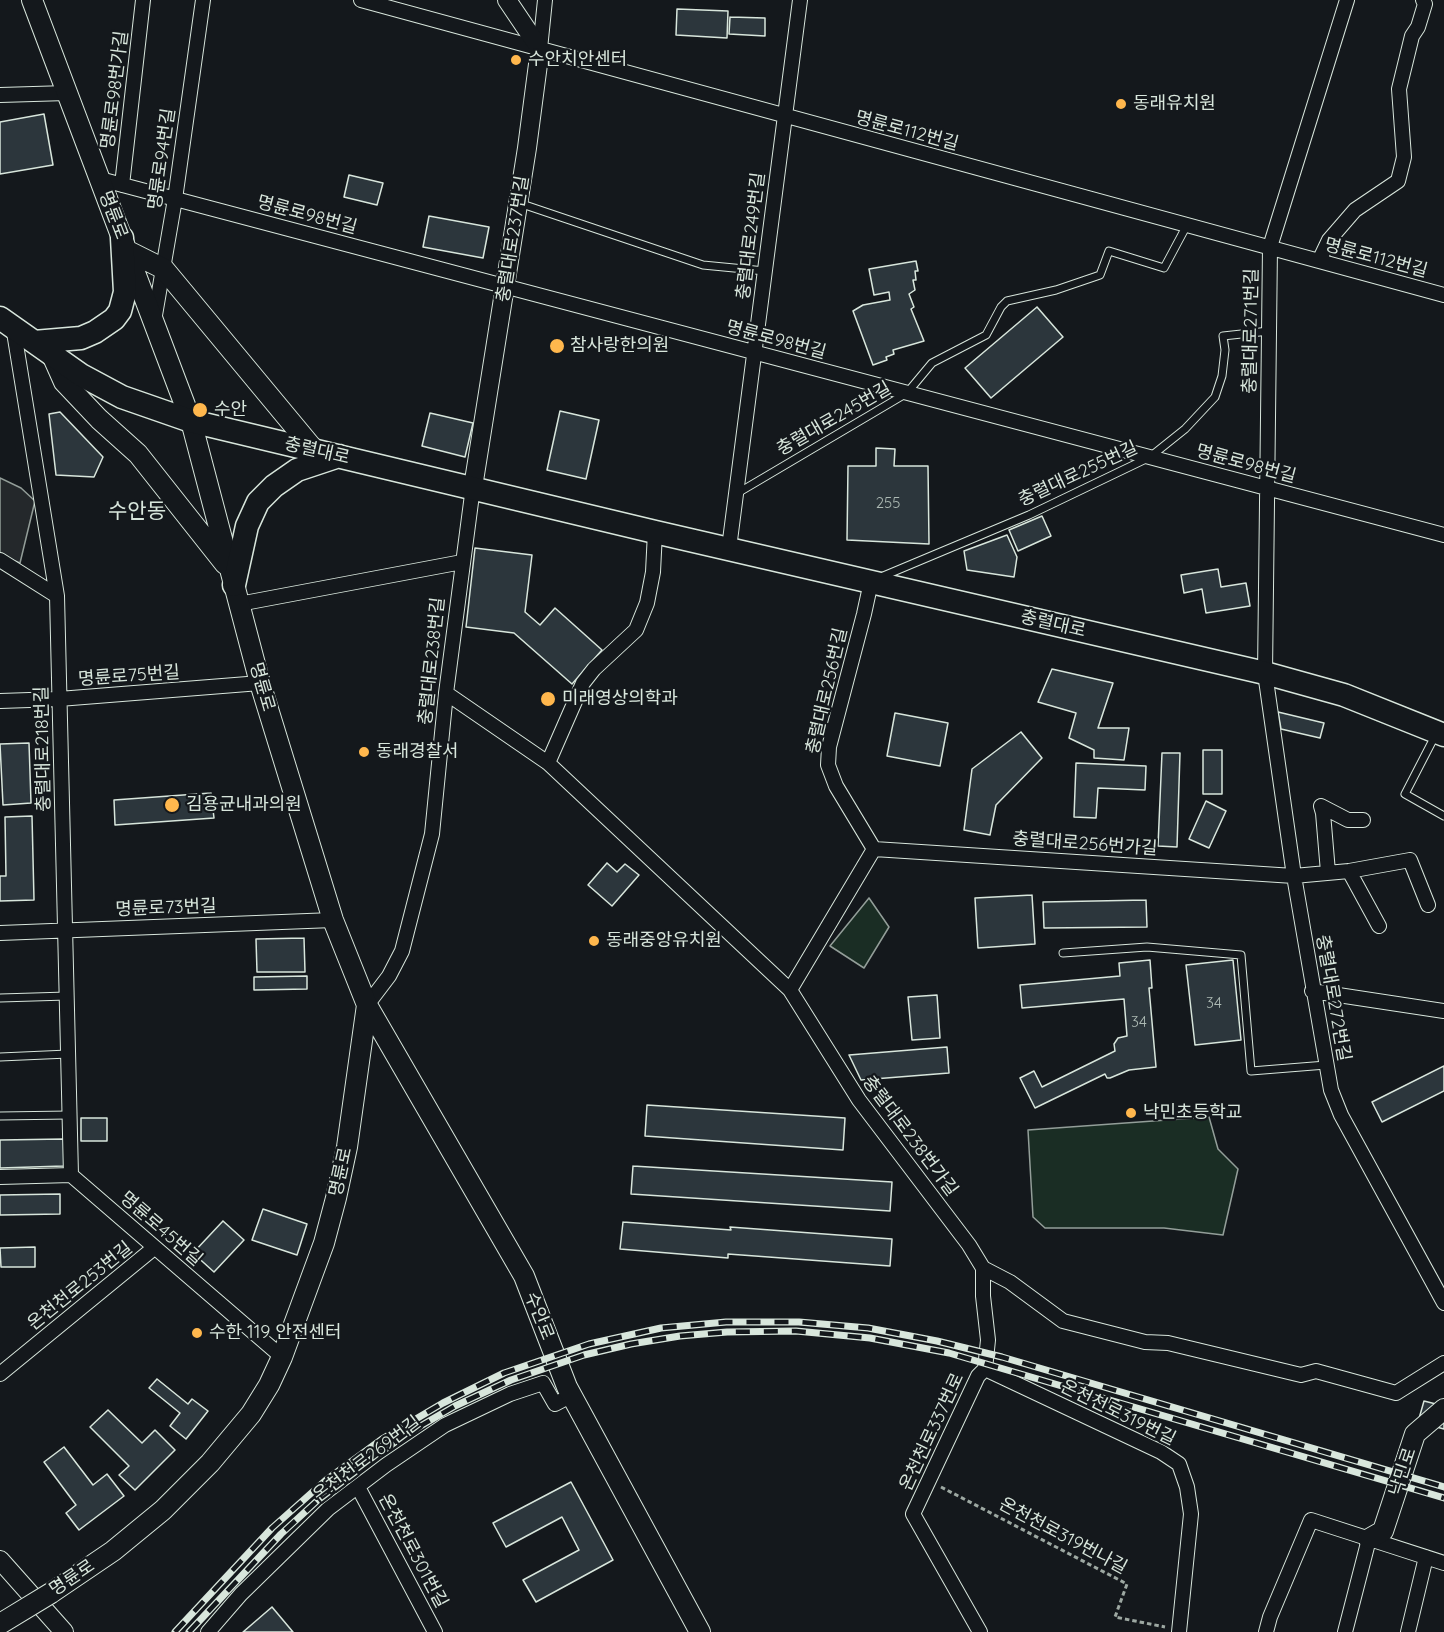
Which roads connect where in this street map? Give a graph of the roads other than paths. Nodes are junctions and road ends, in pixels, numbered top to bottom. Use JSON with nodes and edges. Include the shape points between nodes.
{"nodes":[{"id":1,"x":32,"y":0,"type":"edge"},
{"id":2,"x":143,"y":0,"type":"edge"},
{"id":3,"x":203,"y":0,"type":"edge"},
{"id":4,"x":361,"y":0,"type":"edge"},
{"id":5,"x":507,"y":0,"type":"edge"},
{"id":6,"x":544,"y":0,"type":"edge"},
{"id":7,"x":800,"y":0,"type":"edge"},
{"id":8,"x":1347,"y":0,"type":"edge"},
{"id":9,"x":1424,"y":0,"type":"edge"},
{"id":10,"x":540,"y":49,"type":"junction"},
{"id":11,"x":67,"y":93,"type":"junction"},
{"id":12,"x":0,"y":96,"type":"edge"},
{"id":13,"x":785,"y":116,"type":"junction"},
{"id":14,"x":100,"y":179,"type":"junction"},
{"id":15,"x":122,"y":185,"type":"junction"},
{"id":16,"x":175,"y":199,"type":"junction"},
{"id":17,"x":519,"y":203,"type":"junction"},
{"id":18,"x":1187,"y":225,"type":"junction"},
{"id":19,"x":124,"y":244,"type":"junction"},
{"id":20,"x":1270,"y":247,"type":"junction"},
{"id":21,"x":1319,"y":261,"type":"junction"},
{"id":22,"x":164,"y":269,"type":"junction"},
{"id":23,"x":765,"y":271,"type":"junction"},
{"id":24,"x":505,"y":287,"type":"junction"},
{"id":25,"x":1444,"y":295,"type":"edge"},
{"id":26,"x":6,"y":322,"type":"edge"},
{"id":27,"x":154,"y":323,"type":"junction"},
{"id":28,"x":1269,"y":331,"type":"junction"},
{"id":29,"x":43,"y":348,"type":"junction"},
{"id":30,"x":754,"y":352,"type":"junction"},
{"id":31,"x":907,"y":393,"type":"junction"},
{"id":32,"x":191,"y":421,"type":"junction"},
{"id":33,"x":315,"y":451,"type":"junction"},
{"id":34,"x":339,"y":456,"type":"junction"},
{"id":35,"x":1150,"y":458,"type":"junction"},
{"id":36,"x":473,"y":487,"type":"junction"},
{"id":37,"x":1267,"y":489,"type":"junction"},
{"id":38,"x":736,"y":494,"type":"junction"},
{"id":39,"x":655,"y":532,"type":"junction"},
{"id":40,"x":1444,"y":536,"type":"edge"},
{"id":41,"x":729,"y":548,"type":"junction"},
{"id":42,"x":0,"y":560,"type":"edge"},
{"id":43,"x":462,"y":562,"type":"junction"},
{"id":44,"x":871,"y":582,"type":"junction"},
{"id":45,"x":235,"y":586,"type":"junction"},
{"id":46,"x":57,"y":596,"type":"junction"},
{"id":47,"x":1265,"y":673,"type":"junction"},
{"id":48,"x":260,"y":683,"type":"junction"},
{"id":49,"x":446,"y":693,"type":"junction"},
{"id":50,"x":59,"y":699,"type":"junction"},
{"id":51,"x":0,"y":701,"type":"edge"},
{"id":52,"x":1440,"y":734,"type":"edge"},
{"id":53,"x":548,"y":763,"type":"junction"},
{"id":54,"x":1444,"y":816,"type":"edge"},
{"id":55,"x":1363,"y":820,"type":"dead end"},
{"id":56,"x":874,"y":849,"type":"junction"},
{"id":57,"x":1349,"y":871,"type":"junction"},
{"id":58,"x":1328,"y":872,"type":"junction"},
{"id":59,"x":1294,"y":876,"type":"junction"},
{"id":60,"x":1428,"y":905,"type":"dead end"},
{"id":61,"x":333,"y":920,"type":"junction"},
{"id":62,"x":1379,"y":926,"type":"dead end"},
{"id":63,"x":65,"y":930,"type":"junction"},
{"id":64,"x":0,"y":933,"type":"edge"},
{"id":65,"x":1063,"y":953,"type":"dead end"},
{"id":66,"x":790,"y":990,"type":"junction"},
{"id":67,"x":1312,"y":991,"type":"junction"},
{"id":68,"x":67,"y":996,"type":"junction"},
{"id":69,"x":0,"y":998,"type":"edge"},
{"id":70,"x":367,"y":1005,"type":"junction"},
{"id":71,"x":1444,"y":1011,"type":"edge"},
{"id":72,"x":68,"y":1053,"type":"junction"},
{"id":73,"x":0,"y":1057,"type":"edge"},
{"id":74,"x":1326,"y":1065,"type":"junction"},
{"id":75,"x":70,"y":1114,"type":"junction"},
{"id":76,"x":0,"y":1116,"type":"edge"},
{"id":77,"x":71,"y":1175,"type":"junction"},
{"id":78,"x":0,"y":1177,"type":"edge"},
{"id":79,"x":154,"y":1248,"type":"junction"},
{"id":80,"x":983,"y":1268,"type":"junction"},
{"id":81,"x":1444,"y":1303,"type":"edge"},
{"id":82,"x":282,"y":1357,"type":"junction"},
{"id":83,"x":1444,"y":1363,"type":"edge"},
{"id":84,"x":985,"y":1369,"type":"junction"},
{"id":85,"x":0,"y":1374,"type":"edge"},
{"id":86,"x":572,"y":1395,"type":"junction"},
{"id":87,"x":1444,"y":1410,"type":"edge"},
{"id":88,"x":358,"y":1487,"type":"junction"},
{"id":89,"x":1370,"y":1539,"type":"junction"},
{"id":90,"x":1426,"y":1557,"type":"junction"},
{"id":91,"x":0,"y":1560,"type":"edge"},
{"id":92,"x":1444,"y":1563,"type":"edge"},
{"id":93,"x":0,"y":1624,"type":"edge"},
{"id":94,"x":1179,"y":1631,"type":"edge"},
{"id":95,"x":5,"y":1632,"type":"edge"},
{"id":96,"x":64,"y":1632,"type":"edge"},
{"id":97,"x":208,"y":1632,"type":"edge"},
{"id":98,"x":435,"y":1632,"type":"edge"},
{"id":99,"x":700,"y":1632,"type":"edge"},
{"id":100,"x":980,"y":1632,"type":"edge"},
{"id":101,"x":1266,"y":1632,"type":"edge"},
{"id":102,"x":1345,"y":1632,"type":"edge"},
{"id":103,"x":1408,"y":1632,"type":"edge"}],
"edges":[{"from":1,"to":11,"type":"main road","name":"명륜로"},
{"from":2,"to":15,"type":"street","name":"명륜로98번가길"},
{"from":3,"to":16,"type":"street","name":"명륜로94번길"},
{"from":4,"to":10,"type":"street","name":"명륜로112번길"},
{"from":5,"to":10,"type":"street"},
{"from":6,"to":10,"type":"street"},
{"from":7,"to":13,"type":"street","name":"충렬대로249번길"},
{"from":8,"to":20,"type":"street","name":"충렬대로271번길"},
{"from":9,"to":21,"type":"street","via":[[1399,89],[1404,157],[1398,181],[1355,210],[1329,240]]},
{"from":10,"to":13,"type":"street","name":"명륜로112번길"},
{"from":10,"to":17,"type":"street","name":"충렬대로237번길"},
{"from":11,"to":12,"type":"street"},
{"from":11,"to":14,"type":"main road","name":"명륜로"},
{"from":13,"to":18,"type":"street","name":"명륜로112번길"},
{"from":13,"to":23,"type":"street","name":"충렬대로249번길"},
{"from":14,"to":15,"type":"street","name":"명륜로98번길"},
{"from":14,"to":19,"type":"main road","name":"명륜로"},
{"from":15,"to":16,"type":"street","name":"명륜로98번길"},
{"from":16,"to":22,"type":"street","name":"명륜로94번길"},
{"from":16,"to":24,"type":"street","name":"명륜로98번길"},
{"from":17,"to":23,"type":"lane","via":[[703,265]]},
{"from":17,"to":24,"type":"street","name":"충렬대로237번길"},
{"from":18,"to":20,"type":"street","name":"명륜로112번길"},
{"from":18,"to":31,"type":"lane","name":"충렬대로245번길","via":[[1164,268],[1110,251],[1100,275],[1006,301],[986,335],[932,363]]},
{"from":19,"to":22,"type":"main road"},
{"from":19,"to":27,"type":"main road","name":"명륜로"},
{"from":19,"to":29,"type":"main road","via":[[125,292],[114,319],[81,338]]},
{"from":20,"to":21,"type":"street","name":"명륜로112번길"},
{"from":20,"to":28,"type":"street","name":"충렬대로271번길"},
{"from":21,"to":25,"type":"street","name":"명륜로112번길"},
{"from":22,"to":27,"type":"street","name":"명륜로94번길"},
{"from":22,"to":33,"type":"main road"},
{"from":23,"to":30,"type":"street","name":"충렬대로249번길"},
{"from":24,"to":30,"type":"street","name":"명륜로98번길"},
{"from":24,"to":36,"type":"street","name":"충렬대로237번길"},
{"from":26,"to":29,"type":"main road","name":"충렬대로"},
{"from":26,"to":46,"type":"street","name":"충렬대로218번길"},
{"from":27,"to":32,"type":"main road","name":"명륜로"},
{"from":28,"to":35,"type":"lane","name":"충렬대로255번길","via":[[1223,336],[1222,376],[1215,397]]},
{"from":28,"to":37,"type":"street","name":"충렬대로271번길"},
{"from":29,"to":32,"type":"main road","name":"충렬대로","via":[[122,397]]},
{"from":29,"to":45,"type":"main road","via":[[64,382],[138,454]]},
{"from":30,"to":31,"type":"street","name":"명륜로98번길"},
{"from":30,"to":38,"type":"street","name":"충렬대로249번길"},
{"from":31,"to":35,"type":"street","name":"명륜로98번길"},
{"from":31,"to":38,"type":"lane","name":"충렬대로245번길"},
{"from":32,"to":33,"type":"main road","name":"충렬대로"},
{"from":32,"to":45,"type":"main road","name":"명륜로"},
{"from":33,"to":34,"type":"main road","name":"충렬대로"},
{"from":34,"to":36,"type":"main road","name":"충렬대로"},
{"from":34,"to":45,"type":"main road","via":[[297,470],[258,502],[247,526]]},
{"from":35,"to":37,"type":"street","name":"명륜로98번길"},
{"from":35,"to":44,"type":"lane","name":"충렬대로255번길"},
{"from":36,"to":39,"type":"main road","name":"충렬대로"},
{"from":36,"to":43,"type":"street","name":"충렬대로238번길"},
{"from":37,"to":40,"type":"street","name":"명륜로98번길"},
{"from":37,"to":47,"type":"street","name":"충렬대로271번길"},
{"from":38,"to":41,"type":"street","name":"충렬대로249번길"},
{"from":39,"to":41,"type":"main road","name":"충렬대로"},
{"from":39,"to":53,"type":"street","via":[[647,603],[636,630],[583,683]]},
{"from":41,"to":44,"type":"main road","name":"충렬대로"},
{"from":42,"to":46,"type":"street"},
{"from":43,"to":45,"type":"street"},
{"from":43,"to":49,"type":"street","name":"충렬대로238번길"},
{"from":44,"to":47,"type":"main road","name":"충렬대로"},
{"from":44,"to":56,"type":"street","name":"충렬대로256번길","via":[[829,747],[828,765],[836,786]]},
{"from":45,"to":48,"type":"main road","name":"명륜로"},
{"from":46,"to":50,"type":"street","name":"충렬대로218번길"},
{"from":47,"to":52,"type":"main road","name":"충렬대로","via":[[1344,695]]},
{"from":47,"to":59,"type":"street","name":"충렬대로272번길"},
{"from":48,"to":50,"type":"street","name":"명륜로75번길"},
{"from":48,"to":61,"type":"main road","name":"명륜로"},
{"from":49,"to":53,"type":"street","name":"충렬대로238번가길"},
{"from":49,"to":70,"type":"street","name":"충렬대로238번길","via":[[432,834],[416,901],[402,951]]},
{"from":50,"to":51,"type":"street","name":"명륜로75번길"},
{"from":50,"to":63,"type":"street","name":"충렬대로218번길"},
{"from":52,"to":54,"type":"lane","via":[[1405,794]]},
{"from":53,"to":66,"type":"street","name":"충렬대로238번가길"},
{"from":55,"to":58,"type":"street","via":[[1348,820],[1321,806]]},
{"from":56,"to":59,"type":"street","name":"충렬대로256번가길"},
{"from":56,"to":66,"type":"street"},
{"from":57,"to":58,"type":"street","name":"충렬대로256번가길"},
{"from":57,"to":60,"type":"street","name":"충렬대로256번가길","via":[[1410,860]]},
{"from":57,"to":62,"type":"street"},
{"from":58,"to":59,"type":"street","name":"충렬대로256번가길"},
{"from":59,"to":67,"type":"street","name":"충렬대로272번길"},
{"from":61,"to":63,"type":"street","name":"명륜로73번길"},
{"from":61,"to":70,"type":"main road","name":"명륜로"},
{"from":63,"to":64,"type":"street","name":"명륜로73번길"},
{"from":63,"to":68,"type":"street","name":"충렬대로218번길"},
{"from":65,"to":74,"type":"lane","via":[[1147,946],[1241,956],[1251,1071]]},
{"from":66,"to":80,"type":"street","name":"충렬대로238번가길","via":[[859,1100]]},
{"from":67,"to":71,"type":"street"},
{"from":67,"to":74,"type":"street","name":"충렬대로272번길"},
{"from":68,"to":69,"type":"lane"},
{"from":68,"to":72,"type":"street","name":"충렬대로218번길"},
{"from":70,"to":82,"type":"main road","name":"명륜로","via":[[348,1147],[336,1198],[324,1243]]},
{"from":70,"to":86,"type":"main road","name":"수안로","via":[[524,1276]]},
{"from":72,"to":73,"type":"lane"},
{"from":72,"to":75,"type":"street","name":"충렬대로218번길"},
{"from":74,"to":81,"type":"street","name":"충렬대로272번길","via":[[1341,1114]]},
{"from":75,"to":76,"type":"lane"},
{"from":75,"to":77,"type":"street","name":"충렬대로218번길"},
{"from":77,"to":78,"type":"street"},
{"from":77,"to":79,"type":"street","name":"명륜로45번길"},
{"from":79,"to":82,"type":"street","name":"명륜로45번길"},
{"from":79,"to":85,"type":"street","name":"온천천로253번길"},
{"from":80,"to":83,"type":"street","via":[[1010,1282],[1063,1321],[1301,1375],[1316,1371],[1396,1393]]},
{"from":80,"to":84,"type":"street","name":"온천천로337번로","via":[[988,1340]]},
{"from":82,"to":93,"type":"main road","name":"명륜로","bridge":true,"via":[[252,1414],[163,1510],[113,1551]]},
{"from":84,"to":94,"type":"street","name":"온천천로319번길","via":[[1179,1464],[1191,1514]]},
{"from":84,"to":100,"type":"street","name":"온천천로337번로","via":[[978,1376],[913,1514]]},
{"from":86,"to":88,"type":"street","name":"온천천로269번길","via":[[555,1404],[543,1383],[510,1394],[445,1425]]},
{"from":86,"to":99,"type":"main road","name":"수안로"},
{"from":87,"to":89,"type":"main road","name":"낙민로","via":[[1415,1434],[1383,1531]]},
{"from":88,"to":97,"type":"street","name":"온천천로269번길","via":[[328,1509],[282,1553]]},
{"from":88,"to":98,"type":"street","name":"온천천로301번길"},
{"from":89,"to":90,"type":"street"},
{"from":89,"to":101,"type":"street","via":[[1311,1520]]},
{"from":89,"to":102,"type":"street"},
{"from":90,"to":92,"type":"street"},
{"from":90,"to":103,"type":"street"},
{"from":91,"to":96,"type":"street"},
{"from":93,"to":95,"type":"street"}]}
